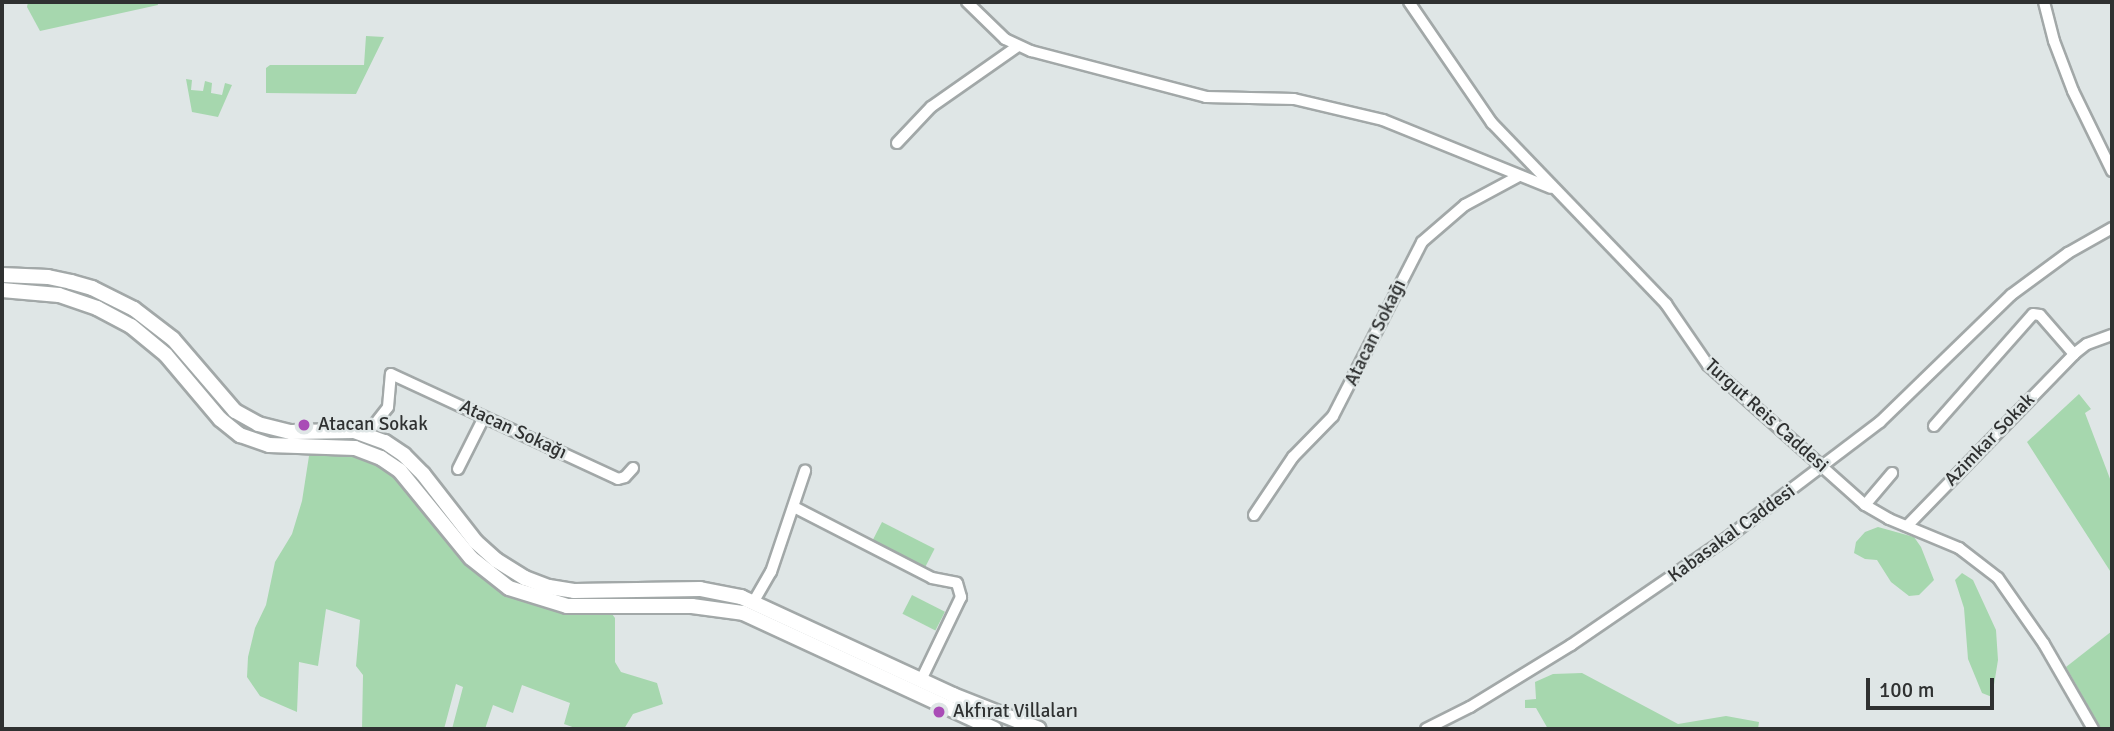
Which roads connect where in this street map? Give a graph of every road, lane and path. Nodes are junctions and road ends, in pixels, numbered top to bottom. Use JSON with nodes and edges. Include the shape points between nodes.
{"nodes":[{"id":1,"x":967,"y":2,"type":"edge"},
{"id":2,"x":1409,"y":2,"type":"edge"},
{"id":3,"x":2044,"y":2,"type":"edge"},
{"id":4,"x":1018,"y":46,"type":"junction"},
{"id":5,"x":897,"y":143,"type":"dead end"},
{"id":6,"x":2112,"y":171,"type":"edge"},
{"id":7,"x":1519,"y":176,"type":"junction"},
{"id":8,"x":1557,"y":190,"type":"junction"},
{"id":9,"x":2112,"y":228,"type":"edge"},
{"id":10,"x":2,"y":275,"type":"edge"},
{"id":11,"x":2,"y":290,"type":"edge"},
{"id":12,"x":2112,"y":335,"type":"edge"},
{"id":13,"x":2074,"y":354,"type":"junction"},
{"id":14,"x":484,"y":417,"type":"junction"},
{"id":15,"x":1934,"y":426,"type":"dead end"},
{"id":16,"x":367,"y":434,"type":"junction"},
{"id":17,"x":1824,"y":467,"type":"junction"},
{"id":18,"x":633,"y":468,"type":"dead end"},
{"id":19,"x":458,"y":469,"type":"dead end"},
{"id":20,"x":804,"y":471,"type":"dead end"},
{"id":21,"x":1892,"y":473,"type":"dead end"},
{"id":22,"x":1866,"y":505,"type":"junction"},
{"id":23,"x":794,"y":507,"type":"junction"},
{"id":24,"x":1254,"y":515,"type":"dead end"},
{"id":25,"x":1907,"y":526,"type":"junction"},
{"id":26,"x":754,"y":601,"type":"junction"},
{"id":27,"x":921,"y":680,"type":"junction"},
{"id":28,"x":994,"y":729,"type":"edge"},
{"id":29,"x":1039,"y":729,"type":"edge"},
{"id":30,"x":1426,"y":729,"type":"edge"},
{"id":31,"x":2093,"y":729,"type":"edge"}],
"edges":[{"from":1,"to":4,"type":"street"},
{"from":2,"to":8,"type":"street","name":"Turgut Reis Caddesi","via":[[1492,123]]},
{"from":3,"to":6,"type":"street","via":[[2073,91]]},
{"from":4,"to":5,"type":"street","via":[[931,107]]},
{"from":4,"to":7,"type":"street","via":[[1206,97],[1294,99],[1383,120]]},
{"from":7,"to":8,"type":"street"},
{"from":7,"to":24,"type":"street","name":"Atacan Sokağı","via":[[1465,205],[1422,242],[1333,416],[1293,457]]},
{"from":8,"to":17,"type":"street","name":"Turgut Reis Caddesi","via":[[1666,304],[1708,365]]},
{"from":9,"to":17,"type":"street","name":"Kabasakal Caddesi","via":[[2011,295],[1880,422]]},
{"from":10,"to":16,"type":"main road","via":[[71,282],[134,309],[173,339],[235,411],[258,424],[279,431]]},
{"from":11,"to":28,"type":"main road","via":[[59,295],[131,326],[166,355],[220,419],[240,435],[269,445],[355,448],[381,458],[400,471],[471,558],[509,588],[567,606],[692,606],[743,613]]},
{"from":12,"to":13,"type":"street","name":"Azimkar Sokak"},
{"from":13,"to":15,"type":"street","via":[[2040,315],[2033,314]]},
{"from":13,"to":25,"type":"street","name":"Azimkar Sokak"},
{"from":14,"to":16,"type":"street","name":"Atacan Sokağı","via":[[391,374],[387,407]]},
{"from":14,"to":18,"type":"street","name":"Atacan Sokağı","via":[[618,479]]},
{"from":14,"to":19,"type":"street"},
{"from":16,"to":26,"type":"main road","via":[[412,461],[476,542],[525,578],[574,591],[699,589]]},
{"from":17,"to":22,"type":"street","name":"Turgut Reis Caddesi"},
{"from":17,"to":30,"type":"street","name":"Kabasakal Caddesi","via":[[1571,645]]},
{"from":20,"to":23,"type":"street"},
{"from":21,"to":22,"type":"street"},
{"from":22,"to":25,"type":"street","name":"Turgut Reis Caddesi"},
{"from":23,"to":26,"type":"street","via":[[771,572]]},
{"from":23,"to":27,"type":"street","via":[[932,578],[957,583],[961,597]]},
{"from":25,"to":31,"type":"street","name":"Turgut Reis Caddesi","via":[[1959,548],[1998,578],[2044,644]]},
{"from":26,"to":27,"type":"main road"},
{"from":27,"to":29,"type":"main road"}]}
